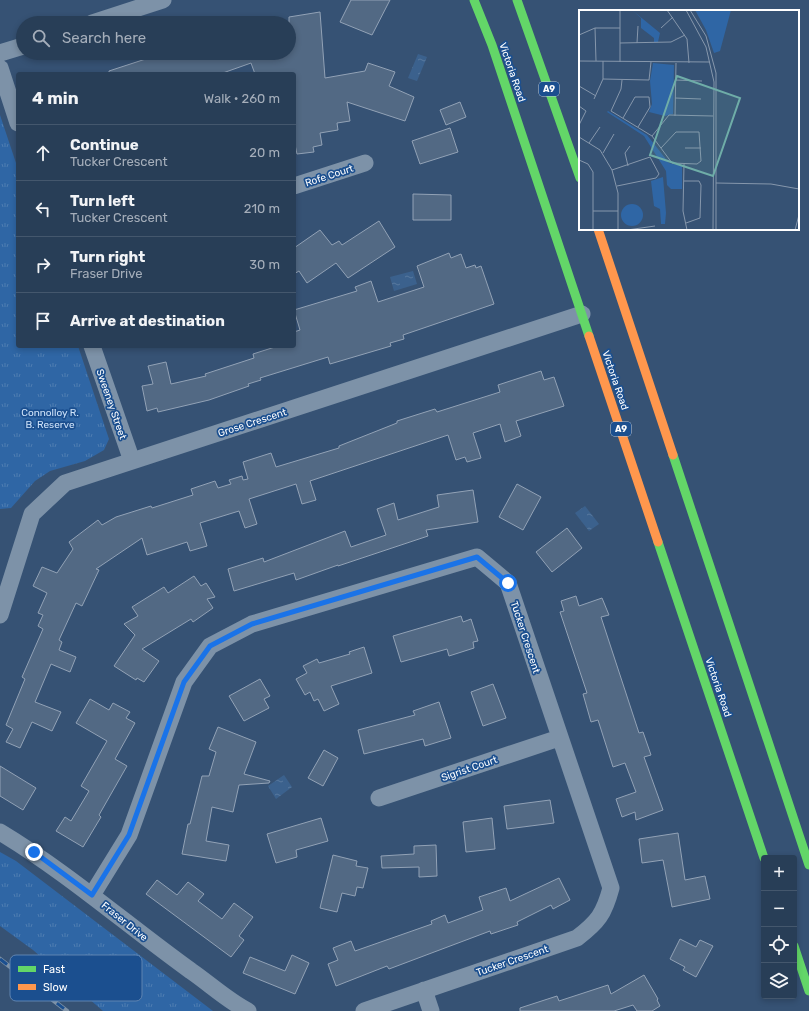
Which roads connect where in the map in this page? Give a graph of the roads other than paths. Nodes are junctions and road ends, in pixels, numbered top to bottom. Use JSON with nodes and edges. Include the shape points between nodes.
{"nodes":[{"id":1,"x":163,"y":0,"type":"edge"},
{"id":2,"x":474,"y":0,"type":"edge"},
{"id":3,"x":517,"y":0,"type":"edge"},
{"id":4,"x":114,"y":16,"type":"edge"},
{"id":5,"x":16,"y":48,"type":"edge"},
{"id":6,"x":0,"y":53,"type":"edge"},
{"id":7,"x":0,"y":68,"type":"edge"},
{"id":8,"x":16,"y":117,"type":"edge"},
{"id":9,"x":365,"y":163,"type":"dead end"},
{"id":10,"x":579,"y":175,"type":"edge"},
{"id":11,"x":296,"y":185,"type":"edge"},
{"id":12,"x":598,"y":230,"type":"edge"},
{"id":13,"x":582,"y":314,"type":"junction"},
{"id":14,"x":93,"y":348,"type":"edge"},
{"id":15,"x":132,"y":461,"type":"junction"},
{"id":16,"x":0,"y":615,"type":"edge"},
{"id":17,"x":559,"y":738,"type":"junction"},
{"id":18,"x":379,"y":798,"type":"dead end"},
{"id":19,"x":0,"y":832,"type":"edge"},
{"id":20,"x":763,"y":855,"type":"edge"},
{"id":21,"x":809,"y":865,"type":"edge"},
{"id":22,"x":92,"y":895,"type":"junction"},
{"id":23,"x":797,"y":955,"type":"edge"},
{"id":24,"x":424,"y":990,"type":"junction"},
{"id":25,"x":809,"y":991,"type":"edge"},
{"id":26,"x":248,"y":1011,"type":"edge"},
{"id":27,"x":364,"y":1011,"type":"edge"},
{"id":28,"x":431,"y":1011,"type":"edge"}],
"edges":[{"from":1,"to":4,"type":"street"},
{"from":2,"to":13,"type":"highway","name":"Victoria Road","number":"A9","via":[[492,45]]},
{"from":3,"to":10,"type":"highway","number":"A9"},
{"from":5,"to":6,"type":"street"},
{"from":7,"to":8,"type":"street"},
{"from":9,"to":11,"type":"street","name":"Rofe Court"},
{"from":12,"to":21,"type":"highway"},
{"from":13,"to":15,"type":"street","name":"Grose Crescent"},
{"from":13,"to":20,"type":"highway","name":"Victoria Road","number":"A9"},
{"from":14,"to":15,"type":"street","name":"Sweeney Street"},
{"from":15,"to":16,"type":"street","name":"Grose Crescent","via":[[65,483],[32,514]]},
{"from":17,"to":18,"type":"street","name":"Sigrist Court"},
{"from":17,"to":22,"type":"street","name":"Tucker Crescent","via":[[508,583],[477,557],[252,624],[210,646],[184,682],[129,835]]},
{"from":17,"to":24,"type":"street","name":"Tucker Crescent","via":[[612,888],[606,909],[592,927],[577,938]]},
{"from":19,"to":22,"type":"street","name":"Fraser Drive","via":[[34,852]]},
{"from":22,"to":26,"type":"street","name":"Fraser Drive","via":[[161,950]]},
{"from":23,"to":25,"type":"highway"},
{"from":24,"to":27,"type":"street"},
{"from":24,"to":28,"type":"street"}]}
